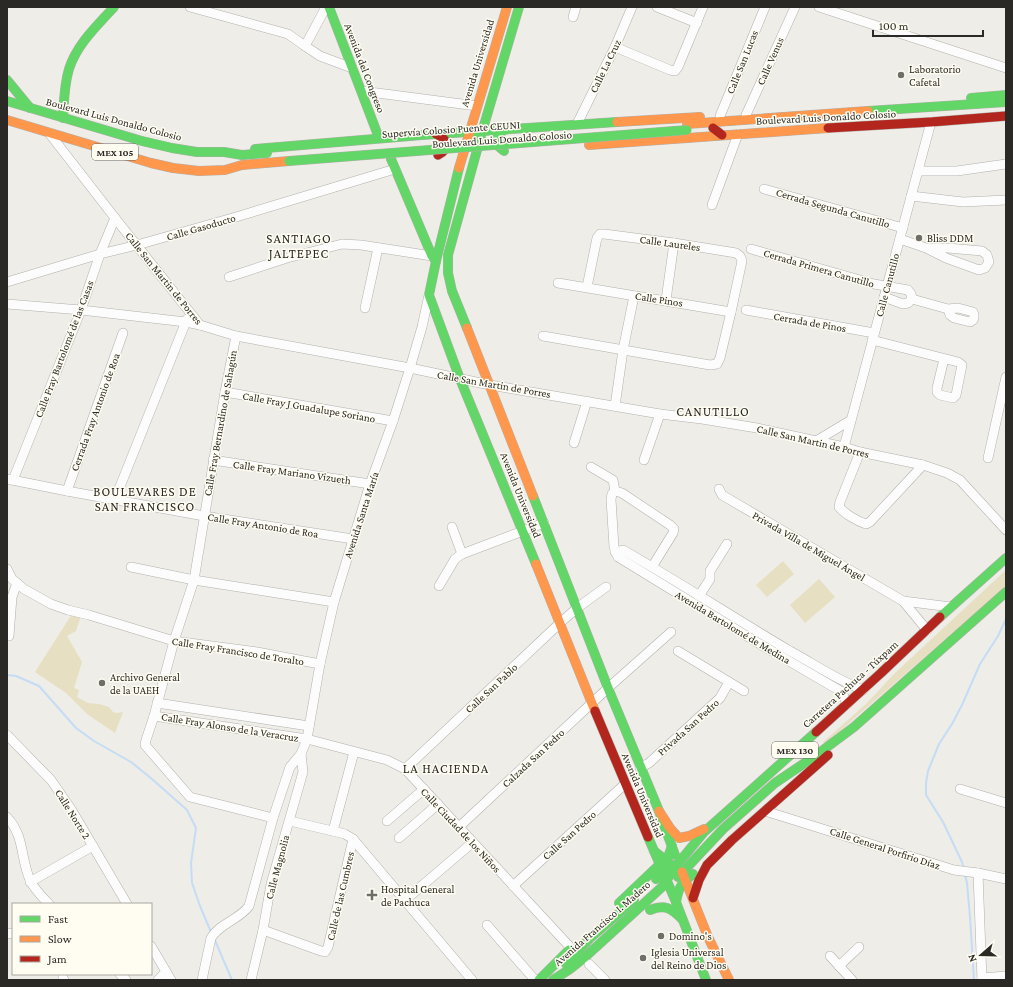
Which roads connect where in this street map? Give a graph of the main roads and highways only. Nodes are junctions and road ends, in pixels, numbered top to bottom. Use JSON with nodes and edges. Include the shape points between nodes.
{"nodes":[{"id":1,"x":114,"y":7,"type":"edge"},
{"id":2,"x":327,"y":7,"type":"edge"},
{"id":3,"x":507,"y":7,"type":"edge"},
{"id":4,"x":519,"y":7,"type":"edge"},
{"id":5,"x":7,"y":80,"type":"edge"},
{"id":6,"x":1006,"y":95,"type":"edge"},
{"id":7,"x":7,"y":101,"type":"edge"},
{"id":8,"x":1006,"y":102,"type":"edge"},
{"id":9,"x":1006,"y":107,"type":"edge"},
{"id":10,"x":31,"y":108,"type":"junction"},
{"id":11,"x":1006,"y":116,"type":"edge"},
{"id":12,"x":63,"y":118,"type":"junction"},
{"id":13,"x":7,"y":120,"type":"edge"},
{"id":14,"x":715,"y":122,"type":"junction"},
{"id":15,"x":504,"y":130,"type":"junction"},
{"id":16,"x":482,"y":132,"type":"junction"},
{"id":17,"x":469,"y":133,"type":"junction"},
{"id":18,"x":436,"y":134,"type":"junction"},
{"id":19,"x":722,"y":135,"type":"junction"},
{"id":20,"x":379,"y":138,"type":"junction"},
{"id":21,"x":504,"y":151,"type":"junction"},
{"id":22,"x":224,"y":152,"type":"junction"},
{"id":23,"x":476,"y":152,"type":"junction"},
{"id":24,"x":463,"y":154,"type":"junction"},
{"id":25,"x":438,"y":155,"type":"junction"},
{"id":26,"x":289,"y":156,"type":"junction"},
{"id":27,"x":391,"y":158,"type":"junction"},
{"id":28,"x":225,"y":170,"type":"junction"},
{"id":29,"x":434,"y":259,"type":"junction"},
{"id":30,"x":545,"y":558,"type":"junction"},
{"id":31,"x":1006,"y":558,"type":"edge"},
{"id":32,"x":1006,"y":592,"type":"edge"},
{"id":33,"x":882,"y":673,"type":"junction"},
{"id":34,"x":854,"y":727,"type":"junction"},
{"id":35,"x":793,"y":771,"type":"junction"},
{"id":36,"x":659,"y":811,"type":"junction"},
{"id":37,"x":710,"y":827,"type":"junction"},
{"id":38,"x":671,"y":845,"type":"junction"},
{"id":39,"x":654,"y":851,"type":"junction"},
{"id":40,"x":673,"y":874,"type":"junction"},
{"id":41,"x":693,"y":898,"type":"junction"},
{"id":42,"x":676,"y":905,"type":"junction"},
{"id":43,"x":650,"y":910,"type":"junction"},
{"id":44,"x":682,"y":919,"type":"junction"},
{"id":45,"x":577,"y":974,"type":"dead end"},
{"id":46,"x":539,"y":980,"type":"edge"},
{"id":47,"x":553,"y":980,"type":"edge"},
{"id":48,"x":706,"y":980,"type":"edge"},
{"id":49,"x":729,"y":980,"type":"edge"}],
"edges":[{"from":1,"to":12,"type":"main road","via":[[77,50],[70,63],[64,90]]},
{"from":2,"to":20,"type":"main road","name":"Avenida del Congreso"},
{"from":3,"to":17,"type":"main road","name":"Avenida Universidad"},
{"from":4,"to":16,"type":"main road","name":"Avenida Universidad"},
{"from":5,"to":10,"type":"main road","name":"Boulevard Luis Donaldo Colosio"},
{"from":6,"to":14,"type":"main road","name":"Boulevard Luis Donaldo Colosio","number":"MEX 105","via":[[746,115]]},
{"from":7,"to":10,"type":"main road","name":"Boulevard Luis Donaldo Colosio","number":"MEX 105"},
{"from":8,"to":14,"type":"main road"},
{"from":9,"to":14,"type":"main road"},
{"from":10,"to":12,"type":"main road","name":"Boulevard Luis Donaldo Colosio","number":"MEX 105"},
{"from":11,"to":19,"type":"main road","name":"Boulevard Luis Donaldo Colosio","number":"MEX 105"},
{"from":12,"to":22,"type":"main road","name":"Boulevard Luis Donaldo Colosio","number":"MEX 105","via":[[172,148]]},
{"from":13,"to":28,"type":"main road","name":"Boulevard Luis Donaldo Colosio","number":"MEX 105","via":[[151,163],[199,171]]},
{"from":14,"to":15,"type":"main road","name":"Boulevard Luis Donaldo Colosio","number":"MEX 105","via":[[577,124]]},
{"from":14,"to":19,"type":"main road"},
{"from":14,"to":26,"type":"main road","name":"Supervía Colosio Puente CEUNI","via":[[687,127]]},
{"from":15,"to":16,"type":"main road","name":"Boulevard Luis Donaldo Colosio","number":"MEX 105"},
{"from":15,"to":21,"type":"main road","via":[[496,139],[497,146]]},
{"from":16,"to":17,"type":"main road","name":"Boulevard Luis Donaldo Colosio","number":"MEX 105"},
{"from":16,"to":23,"type":"main road","name":"Avenida Universidad"},
{"from":17,"to":18,"type":"main road","name":"Boulevard Luis Donaldo Colosio","number":"MEX 105"},
{"from":17,"to":24,"type":"main road","name":"Avenida Universidad"},
{"from":18,"to":20,"type":"main road","name":"Boulevard Luis Donaldo Colosio","number":"MEX 105"},
{"from":18,"to":25,"type":"main road","via":[[447,143],[446,150]]},
{"from":19,"to":21,"type":"main road","name":"Boulevard Luis Donaldo Colosio","number":"MEX 105"},
{"from":20,"to":22,"type":"main road","name":"Boulevard Luis Donaldo Colosio","number":"MEX 105"},
{"from":21,"to":23,"type":"main road","name":"Boulevard Luis Donaldo Colosio","number":"MEX 105"},
{"from":22,"to":26,"type":"main road"},
{"from":23,"to":24,"type":"main road","name":"Boulevard Luis Donaldo Colosio","number":"MEX 105"},
{"from":23,"to":30,"type":"main road","name":"Avenida Universidad","via":[[448,255],[448,273],[452,291],[544,523]]},
{"from":24,"to":25,"type":"main road","name":"Boulevard Luis Donaldo Colosio","number":"MEX 105"},
{"from":24,"to":29,"type":"main road","name":"Avenida Universidad"},
{"from":25,"to":27,"type":"main road","name":"Boulevard Luis Donaldo Colosio","number":"MEX 105"},
{"from":26,"to":28,"type":"main road"},
{"from":27,"to":28,"type":"main road","name":"Boulevard Luis Donaldo Colosio","number":"MEX 105"},
{"from":27,"to":29,"type":"main road"},
{"from":29,"to":30,"type":"main road","name":"Avenida Universidad","via":[[429,295],[460,379],[523,531]]},
{"from":30,"to":36,"type":"main road","name":"Avenida Universidad","via":[[577,608]]},
{"from":30,"to":39,"type":"main road","name":"Avenida Universidad","via":[[560,623]]},
{"from":31,"to":33,"type":"main road","name":"Carretera Pachuca - Túxpam","number":"MEX 130"},
{"from":32,"to":34,"type":"main road","number":"MEX 130"},
{"from":33,"to":35,"type":"main road","via":[[860,703],[819,740]]},
{"from":33,"to":37,"type":"main road","name":"Carretera Pachuca - Túxpam","number":"MEX 130"},
{"from":34,"to":35,"type":"main road","number":"MEX 130"},
{"from":34,"to":41,"type":"main road","via":[[842,743],[707,865]]},
{"from":35,"to":40,"type":"main road","number":"MEX 130","via":[[775,783]]},
{"from":36,"to":37,"type":"main road","via":[[679,838],[691,836]]},
{"from":36,"to":38,"type":"main road","name":"Avenida Universidad"},
{"from":37,"to":40,"type":"main road","name":"Carretera Pachuca - Túxpam","number":"MEX 130"},
{"from":38,"to":39,"type":"main road","via":[[663,853]]},
{"from":38,"to":40,"type":"main road"},
{"from":39,"to":40,"type":"main road"},
{"from":40,"to":41,"type":"main road"},
{"from":40,"to":42,"type":"main road","via":[[679,891]]},
{"from":40,"to":43,"type":"main road","name":"Avenida Francisco I. Madero","number":"MEX 130","via":[[666,894]]},
{"from":40,"to":46,"type":"main road","via":[[628,895]]},
{"from":40,"to":47,"type":"main road","name":"Avenida Francisco I. Madero","number":"MEX 130","via":[[585,957]]},
{"from":41,"to":42,"type":"main road","via":[[682,900]]},
{"from":41,"to":49,"type":"main road"},
{"from":42,"to":44,"type":"main road"},
{"from":43,"to":44,"type":"main road","via":[[666,907]]},
{"from":43,"to":45,"type":"main road","name":"Avenida Francisco I. Madero","number":"MEX 130"},
{"from":44,"to":48,"type":"main road"}]}
